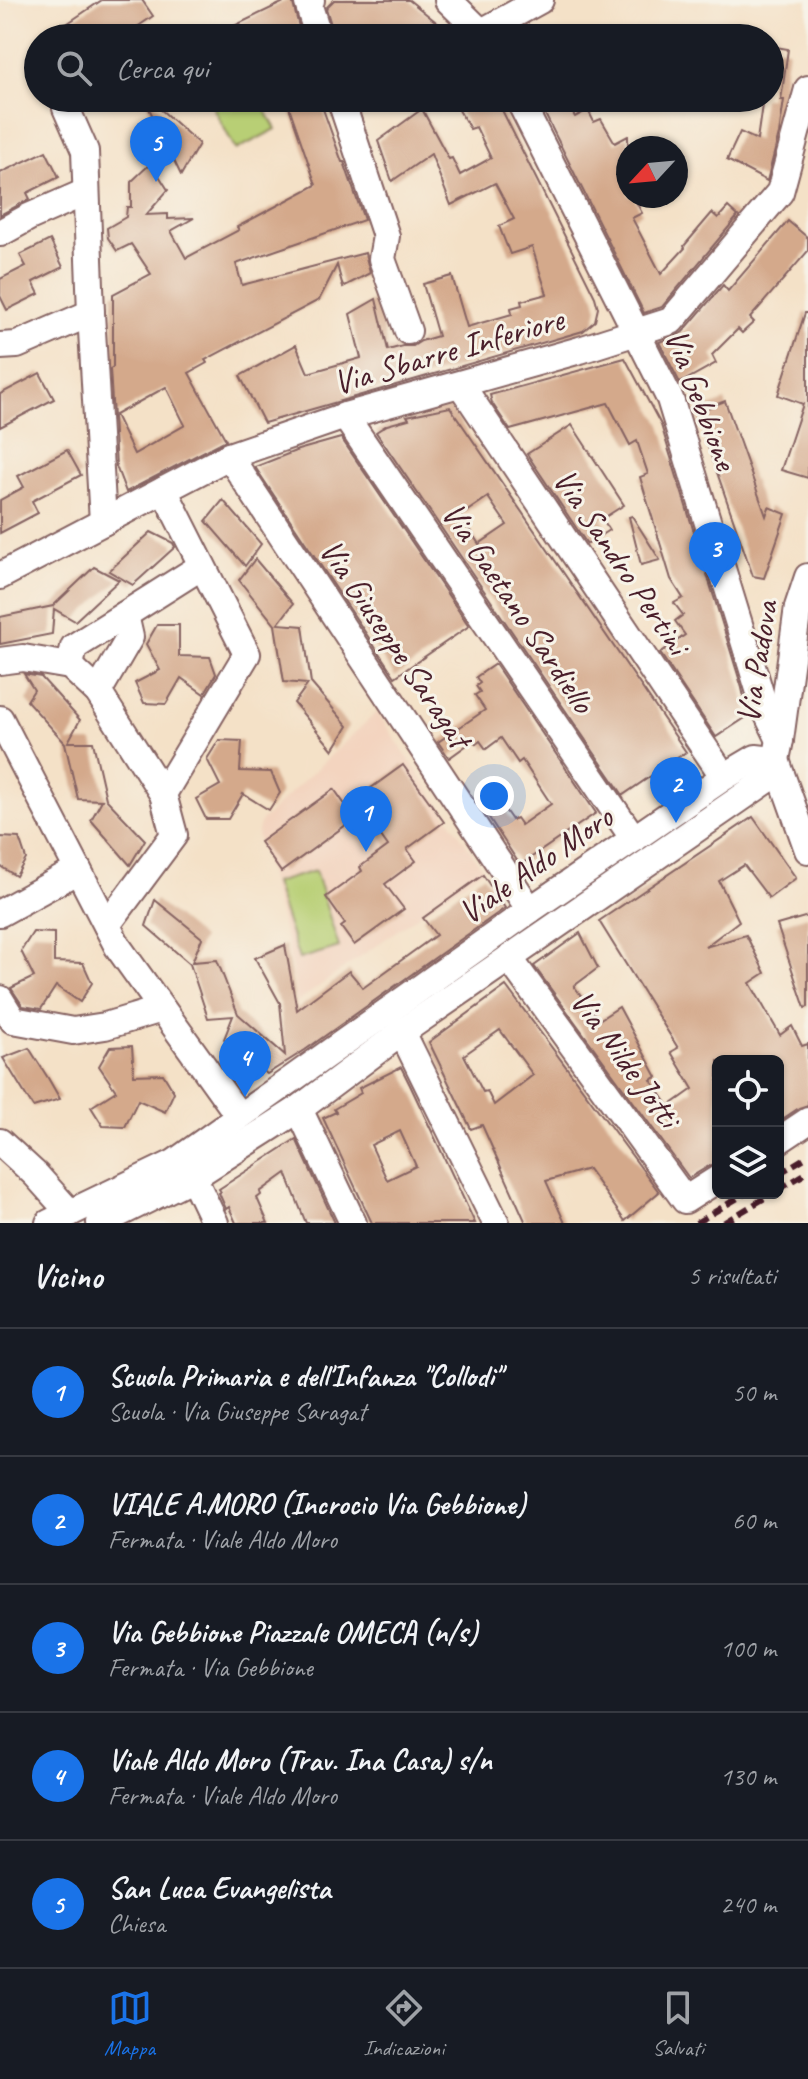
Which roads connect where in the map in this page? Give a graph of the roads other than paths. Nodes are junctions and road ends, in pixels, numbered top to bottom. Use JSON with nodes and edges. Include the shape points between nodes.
{"nodes":[{"id":1,"x":311,"y":0,"type":"edge"},
{"id":2,"x":448,"y":0,"type":"edge"},
{"id":3,"x":540,"y":0,"type":"edge"},
{"id":4,"x":315,"y":24,"type":"edge"},
{"id":5,"x":473,"y":24,"type":"edge"},
{"id":6,"x":502,"y":24,"type":"edge"},
{"id":7,"x":808,"y":89,"type":"edge"},
{"id":8,"x":68,"y":112,"type":"edge"},
{"id":9,"x":345,"y":112,"type":"edge"},
{"id":10,"x":525,"y":112,"type":"edge"},
{"id":11,"x":86,"y":192,"type":"junction"},
{"id":12,"x":0,"y":233,"type":"edge"},
{"id":13,"x":91,"y":313,"type":"junction"},
{"id":14,"x":408,"y":331,"type":"dead end"},
{"id":15,"x":639,"y":332,"type":"junction"},
{"id":16,"x":0,"y":346,"type":"edge"},
{"id":17,"x":461,"y":385,"type":"junction"},
{"id":18,"x":345,"y":416,"type":"junction"},
{"id":19,"x":229,"y":456,"type":"junction"},
{"id":20,"x":164,"y":490,"type":"junction"},
{"id":21,"x":103,"y":522,"type":"junction"},
{"id":22,"x":202,"y":566,"type":"junction"},
{"id":23,"x":0,"y":576,"type":"edge"},
{"id":24,"x":808,"y":577,"type":"edge"},
{"id":25,"x":125,"y":615,"type":"junction"},
{"id":26,"x":0,"y":661,"type":"edge"},
{"id":27,"x":70,"y":666,"type":"junction"},
{"id":28,"x":98,"y":692,"type":"junction"},
{"id":29,"x":4,"y":734,"type":"edge"},
{"id":30,"x":778,"y":750,"type":"junction"},
{"id":31,"x":724,"y":777,"type":"junction"},
{"id":32,"x":163,"y":794,"type":"junction"},
{"id":33,"x":634,"y":839,"type":"junction"},
{"id":34,"x":808,"y":850,"type":"edge"},
{"id":35,"x":78,"y":870,"type":"junction"},
{"id":36,"x":530,"y":910,"type":"junction"},
{"id":37,"x":0,"y":913,"type":"edge"},
{"id":38,"x":107,"y":925,"type":"junction"},
{"id":39,"x":509,"y":958,"type":"junction"},
{"id":40,"x":0,"y":999,"type":"edge"},
{"id":41,"x":162,"y":1009,"type":"junction"},
{"id":42,"x":402,"y":1032,"type":"junction"},
{"id":43,"x":299,"y":1109,"type":"junction"},
{"id":44,"x":239,"y":1116,"type":"junction"},
{"id":45,"x":808,"y":1121,"type":"edge"},
{"id":46,"x":784,"y":1137,"type":"edge"},
{"id":47,"x":0,"y":1142,"type":"edge"},
{"id":48,"x":193,"y":1177,"type":"junction"},
{"id":49,"x":712,"y":1183,"type":"edge"},
{"id":50,"x":60,"y":1218,"type":"edge"},
{"id":51,"x":100,"y":1223,"type":"edge"},
{"id":52,"x":215,"y":1223,"type":"edge"},
{"id":53,"x":353,"y":1223,"type":"edge"},
{"id":54,"x":496,"y":1223,"type":"edge"}],
"edges":[{"from":1,"to":4,"type":"street"},
{"from":2,"to":5,"type":"street"},
{"from":3,"to":6,"type":"street"},
{"from":7,"to":15,"type":"street","name":"Via Sbarre Inferiore","via":[[780,192],[671,321]]},
{"from":8,"to":11,"type":"street","via":[[85,151]]},
{"from":9,"to":14,"type":"street","via":[[386,236],[382,259]]},
{"from":10,"to":15,"type":"street","name":"Via Gebbione"},
{"from":11,"to":12,"type":"street"},
{"from":11,"to":13,"type":"street"},
{"from":13,"to":16,"type":"street","via":[[17,345]]},
{"from":13,"to":21,"type":"street"},
{"from":15,"to":17,"type":"street","name":"Via Sbarre Inferiore"},
{"from":15,"to":30,"type":"street","name":"Via Gebbione","via":[[670,399]]},
{"from":17,"to":18,"type":"street","name":"Via Sbarre Inferiore"},
{"from":17,"to":31,"type":"street","name":"Via Sandro Pertini"},
{"from":18,"to":19,"type":"street","name":"Via Sbarre Inferiore"},
{"from":18,"to":33,"type":"street","name":"Via Gaetano Sardiello"},
{"from":19,"to":20,"type":"street","name":"Via Sbarre Inferiore"},
{"from":19,"to":36,"type":"street","name":"Via Giuseppe Saragat"},
{"from":20,"to":21,"type":"street","name":"Via Sbarre Inferiore"},
{"from":20,"to":22,"type":"street"},
{"from":21,"to":23,"type":"street","name":"Via Sbarre Inferiore"},
{"from":22,"to":25,"type":"street"},
{"from":22,"to":32,"type":"street","via":[[247,654]]},
{"from":24,"to":30,"type":"street","name":"Via Padova","via":[[798,607]]},
{"from":25,"to":27,"type":"street","via":[[74,647]]},
{"from":25,"to":28,"type":"street","via":[[130,637]]},
{"from":26,"to":27,"type":"street","via":[[23,658]]},
{"from":27,"to":28,"type":"street"},
{"from":28,"to":32,"type":"street"},
{"from":29,"to":35,"type":"street"},
{"from":30,"to":31,"type":"street","name":"Viale Aldo Moro"},
{"from":30,"to":34,"type":"street","name":"Via Gebbione"},
{"from":30,"to":39,"type":"street","name":"Viale Aldo Moro","via":[[767,780]]},
{"from":31,"to":33,"type":"street","name":"Viale Aldo Moro"},
{"from":32,"to":38,"type":"street","via":[[174,835]]},
{"from":33,"to":36,"type":"street","name":"Viale Aldo Moro"},
{"from":35,"to":37,"type":"street"},
{"from":35,"to":38,"type":"street"},
{"from":36,"to":44,"type":"street","name":"Viale Aldo Moro"},
{"from":38,"to":41,"type":"street"},
{"from":39,"to":42,"type":"street","name":"Viale Aldo Moro"},
{"from":39,"to":49,"type":"street","name":"Via Nilde Jotti","via":[[685,1200]]},
{"from":40,"to":41,"type":"street","via":[[13,1020],[73,1031]]},
{"from":41,"to":44,"type":"street"},
{"from":42,"to":43,"type":"street","name":"Viale Aldo Moro"},
{"from":42,"to":54,"type":"street"},
{"from":43,"to":48,"type":"street","name":"Viale Aldo Moro"},
{"from":43,"to":53,"type":"street"},
{"from":44,"to":50,"type":"street","name":"Viale Aldo Moro","via":[[174,1163]]},
{"from":45,"to":46,"type":"street"},
{"from":47,"to":50,"type":"street","via":[[36,1175]]},
{"from":48,"to":51,"type":"street","name":"Viale Aldo Moro"},
{"from":48,"to":52,"type":"street"}]}
